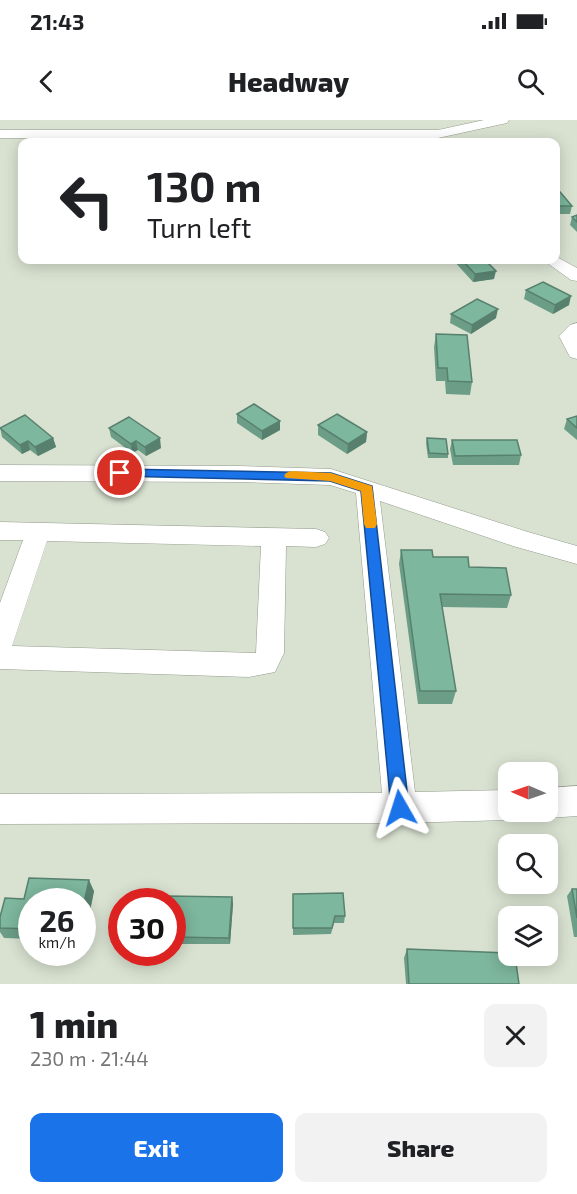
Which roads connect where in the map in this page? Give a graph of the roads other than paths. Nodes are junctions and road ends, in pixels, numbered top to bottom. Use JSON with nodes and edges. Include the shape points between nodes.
{"nodes":[{"id":1,"x":502,"y":120,"type":"edge"},
{"id":2,"x":0,"y":134,"type":"edge"},
{"id":3,"x":441,"y":138,"type":"edge"},
{"id":4,"x":558,"y":264,"type":"edge"},
{"id":5,"x":577,"y":276,"type":"edge"},
{"id":6,"x":577,"y":330,"type":"edge"},
{"id":7,"x":577,"y":353,"type":"edge"},
{"id":8,"x":0,"y":473,"type":"edge"},
{"id":9,"x":367,"y":489,"type":"junction"},
{"id":10,"x":0,"y":531,"type":"edge"},
{"id":11,"x":38,"y":532,"type":"junction"},
{"id":12,"x":274,"y":537,"type":"junction"},
{"id":13,"x":316,"y":538,"type":"dead end"},
{"id":14,"x":577,"y":555,"type":"edge"},
{"id":15,"x":0,"y":642,"type":"edge"},
{"id":16,"x":0,"y":657,"type":"edge"},
{"id":17,"x":577,"y":801,"type":"edge"},
{"id":18,"x":558,"y":802,"type":"edge"},
{"id":19,"x":498,"y":805,"type":"edge"},
{"id":20,"x":400,"y":808,"type":"junction"},
{"id":21,"x":0,"y":809,"type":"edge"}],
"edges":[{"from":1,"to":3,"type":"street"},
{"from":2,"to":3,"type":"street"},
{"from":4,"to":5,"type":"street"},
{"from":6,"to":7,"type":"street","via":[[569,336]]},
{"from":8,"to":9,"type":"street","via":[[331,477]]},
{"from":9,"to":14,"type":"street"},
{"from":9,"to":20,"type":"street"},
{"from":10,"to":11,"type":"street"},
{"from":11,"to":12,"type":"street"},
{"from":11,"to":15,"type":"street"},
{"from":12,"to":13,"type":"street"},
{"from":12,"to":16,"type":"street","via":[[270,653],[265,664]]},
{"from":17,"to":18,"type":"street"},
{"from":19,"to":20,"type":"street"},
{"from":20,"to":21,"type":"street"}]}
